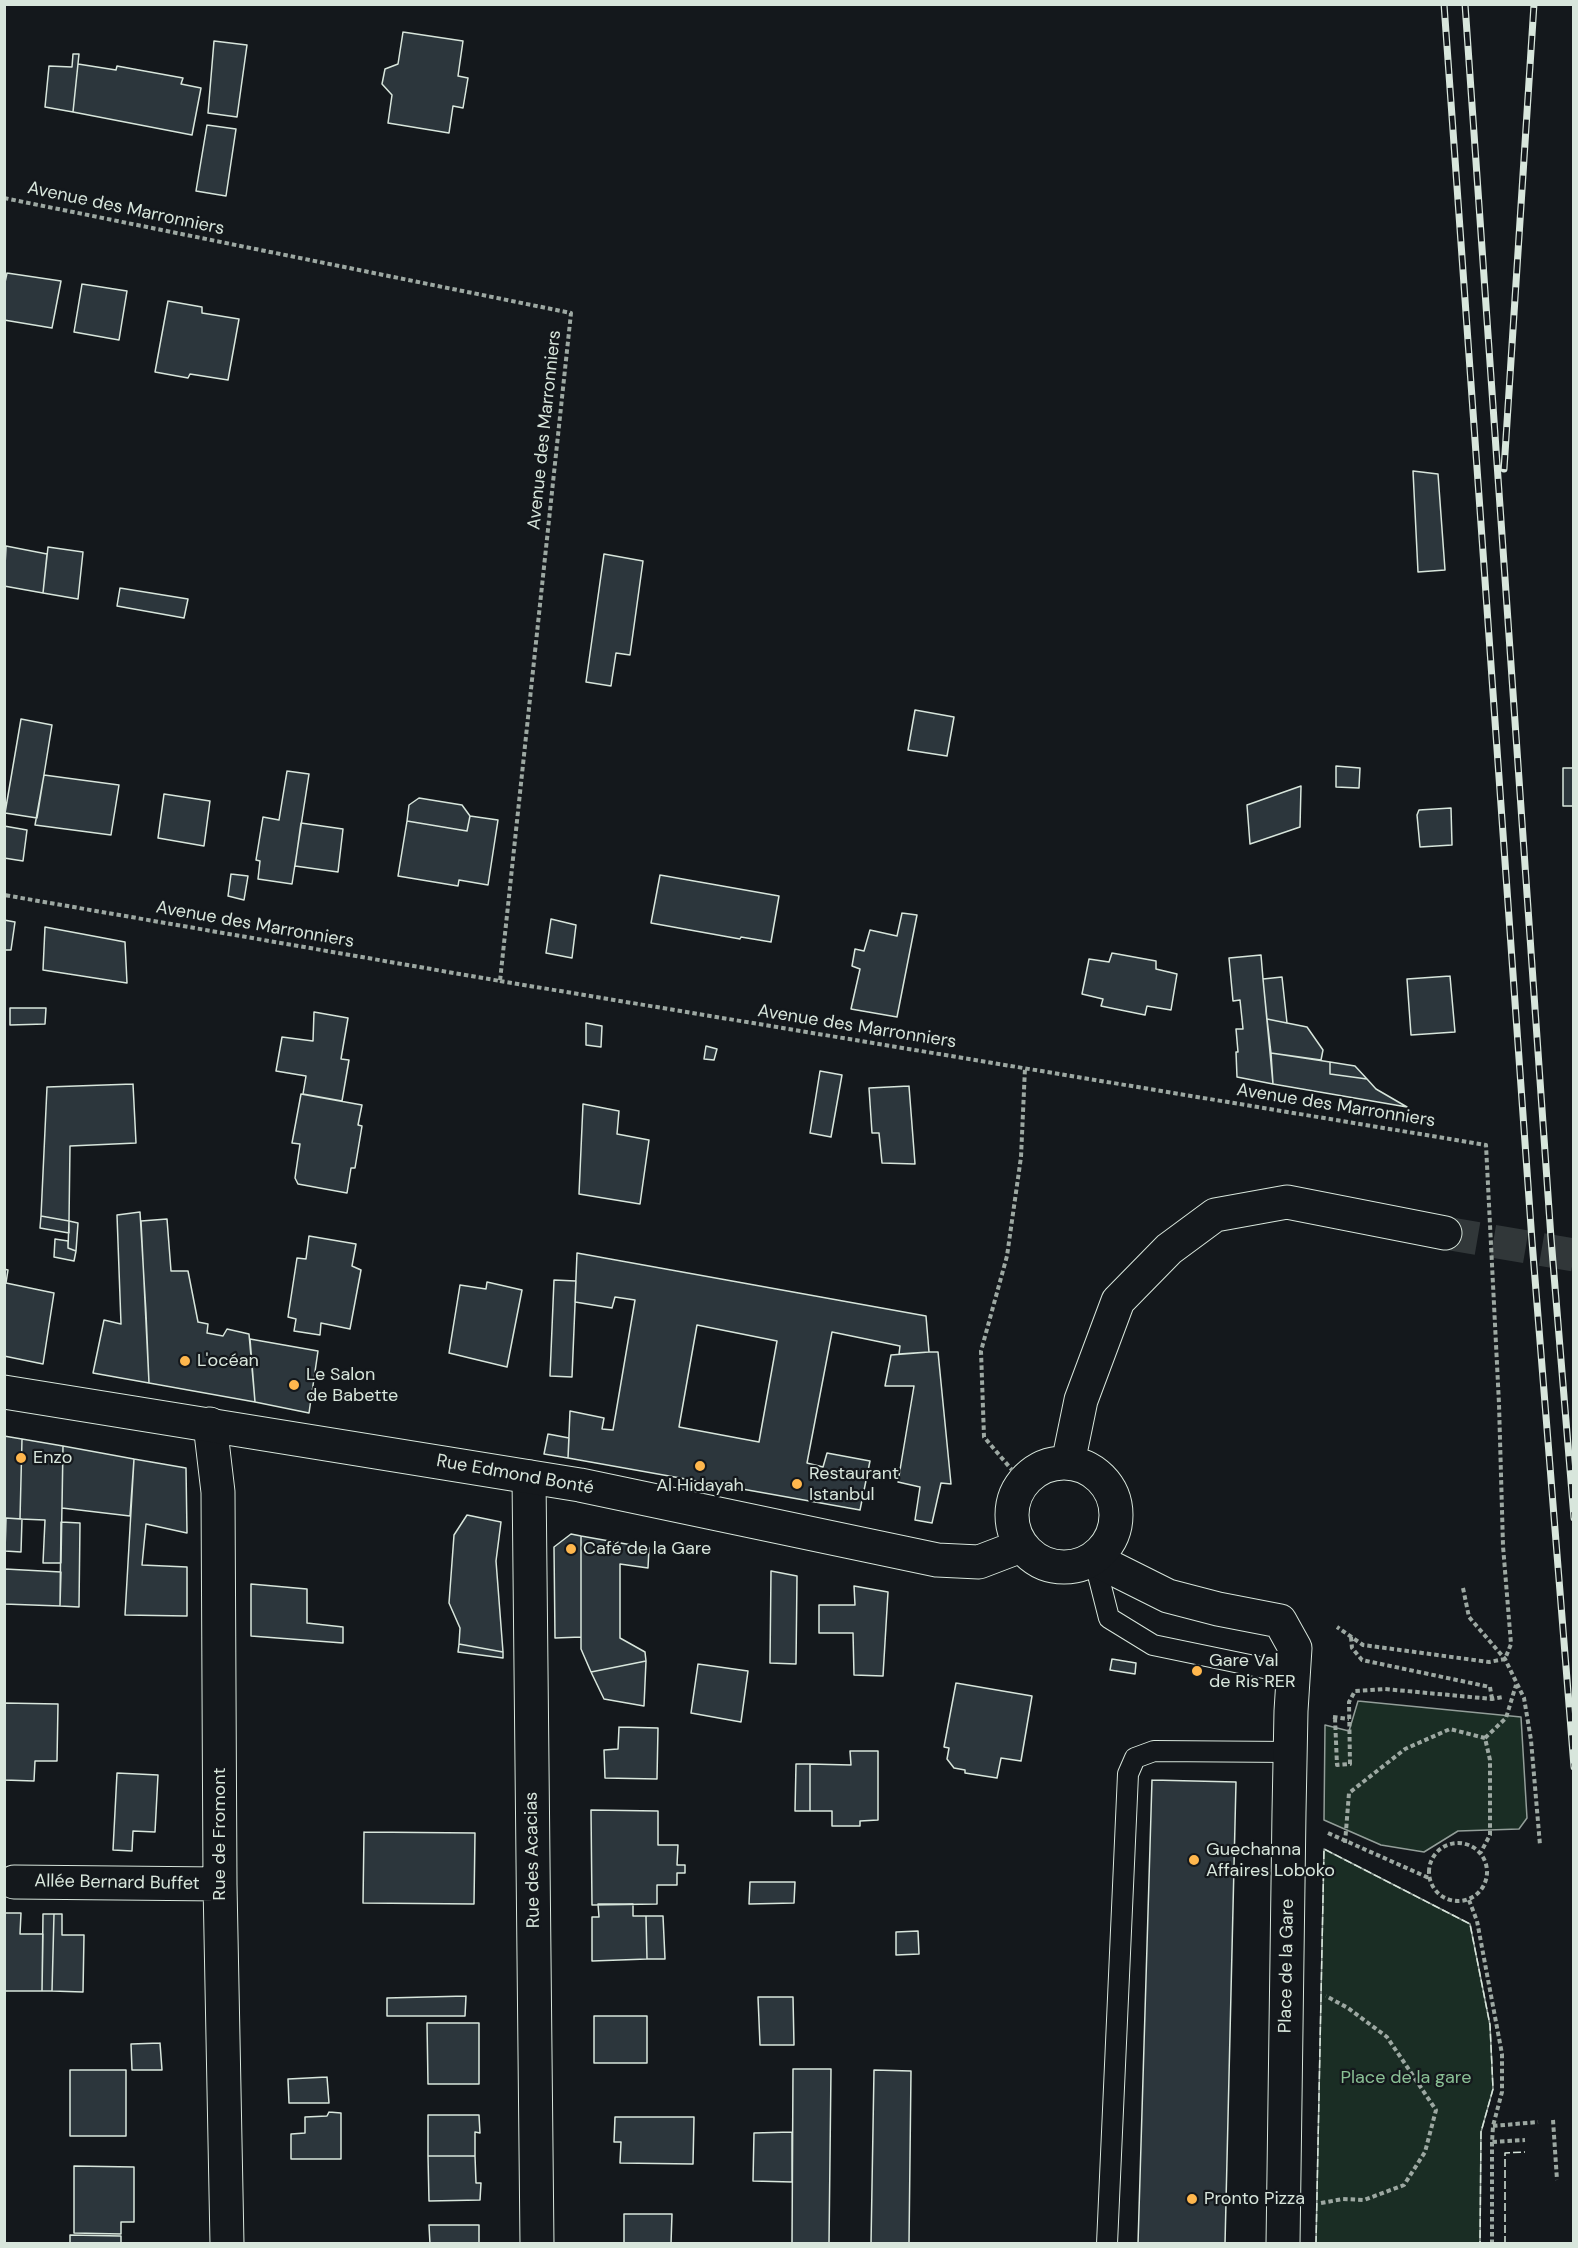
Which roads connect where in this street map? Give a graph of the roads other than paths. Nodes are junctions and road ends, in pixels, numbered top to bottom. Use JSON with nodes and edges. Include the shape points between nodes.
{"nodes":[{"id":1,"x":1445,"y":1233,"type":"tunnel mouth"},
{"id":2,"x":4,"y":1392,"type":"edge"},
{"id":3,"x":210,"y":1424,"type":"junction"},
{"id":4,"x":1068,"y":1463,"type":"junction"},
{"id":5,"x":529,"y":1477,"type":"junction"},
{"id":6,"x":1021,"y":1546,"type":"junction"},
{"id":7,"x":1094,"y":1559,"type":"junction"},
{"id":8,"x":1293,"y":1674,"type":"junction"},
{"id":9,"x":1290,"y":1752,"type":"junction"},
{"id":10,"x":14,"y":1882,"type":"dead end"},
{"id":11,"x":220,"y":1884,"type":"junction"},
{"id":12,"x":227,"y":2244,"type":"edge"},
{"id":13,"x":537,"y":2244,"type":"edge"},
{"id":14,"x":1107,"y":2244,"type":"edge"},
{"id":15,"x":1283,"y":2244,"type":"edge"}],
"edges":[{"from":1,"to":4,"type":"street","via":[[1287,1202],[1215,1215],[1169,1250],[1118,1302],[1081,1400]]},
{"from":2,"to":3,"type":"street","name":"Rue Edmond Bonté"},
{"from":3,"to":5,"type":"street","name":"Rue Edmond Bonté"},
{"from":3,"to":11,"type":"street","name":"Rue de Fromont","via":[[218,1492]]},
{"from":4,"to":6,"type":"street","via":[[1051,1464],[1035,1471],[1015,1497],[1011,1514]]},
{"from":4,"to":7,"type":"street","via":[[1084,1466],[1097,1475],[1115,1501],[1114,1533]]},
{"from":5,"to":6,"type":"street","name":"Rue Edmond Bonté","via":[[937,1560],[979,1562]]},
{"from":5,"to":13,"type":"street","name":"Rue des Acacias"},
{"from":6,"to":7,"type":"street","via":[[1033,1558],[1063,1568]]},
{"from":7,"to":8,"type":"street","name":"Place de la Gare","via":[[1168,1596],[1280,1620],[1295,1648]]},
{"from":7,"to":8,"type":"lane","via":[[1109,1618],[1153,1645]]},
{"from":8,"to":9,"type":"street","name":"Place de la Gare"},
{"from":9,"to":14,"type":"lane","via":[[1154,1751],[1135,1758],[1128,1774]]},
{"from":9,"to":15,"type":"street","name":"Place de la Gare"},
{"from":10,"to":11,"type":"street","name":"Allée Bernard Buffet"},
{"from":11,"to":12,"type":"street","name":"Rue de Fromont"}]}
